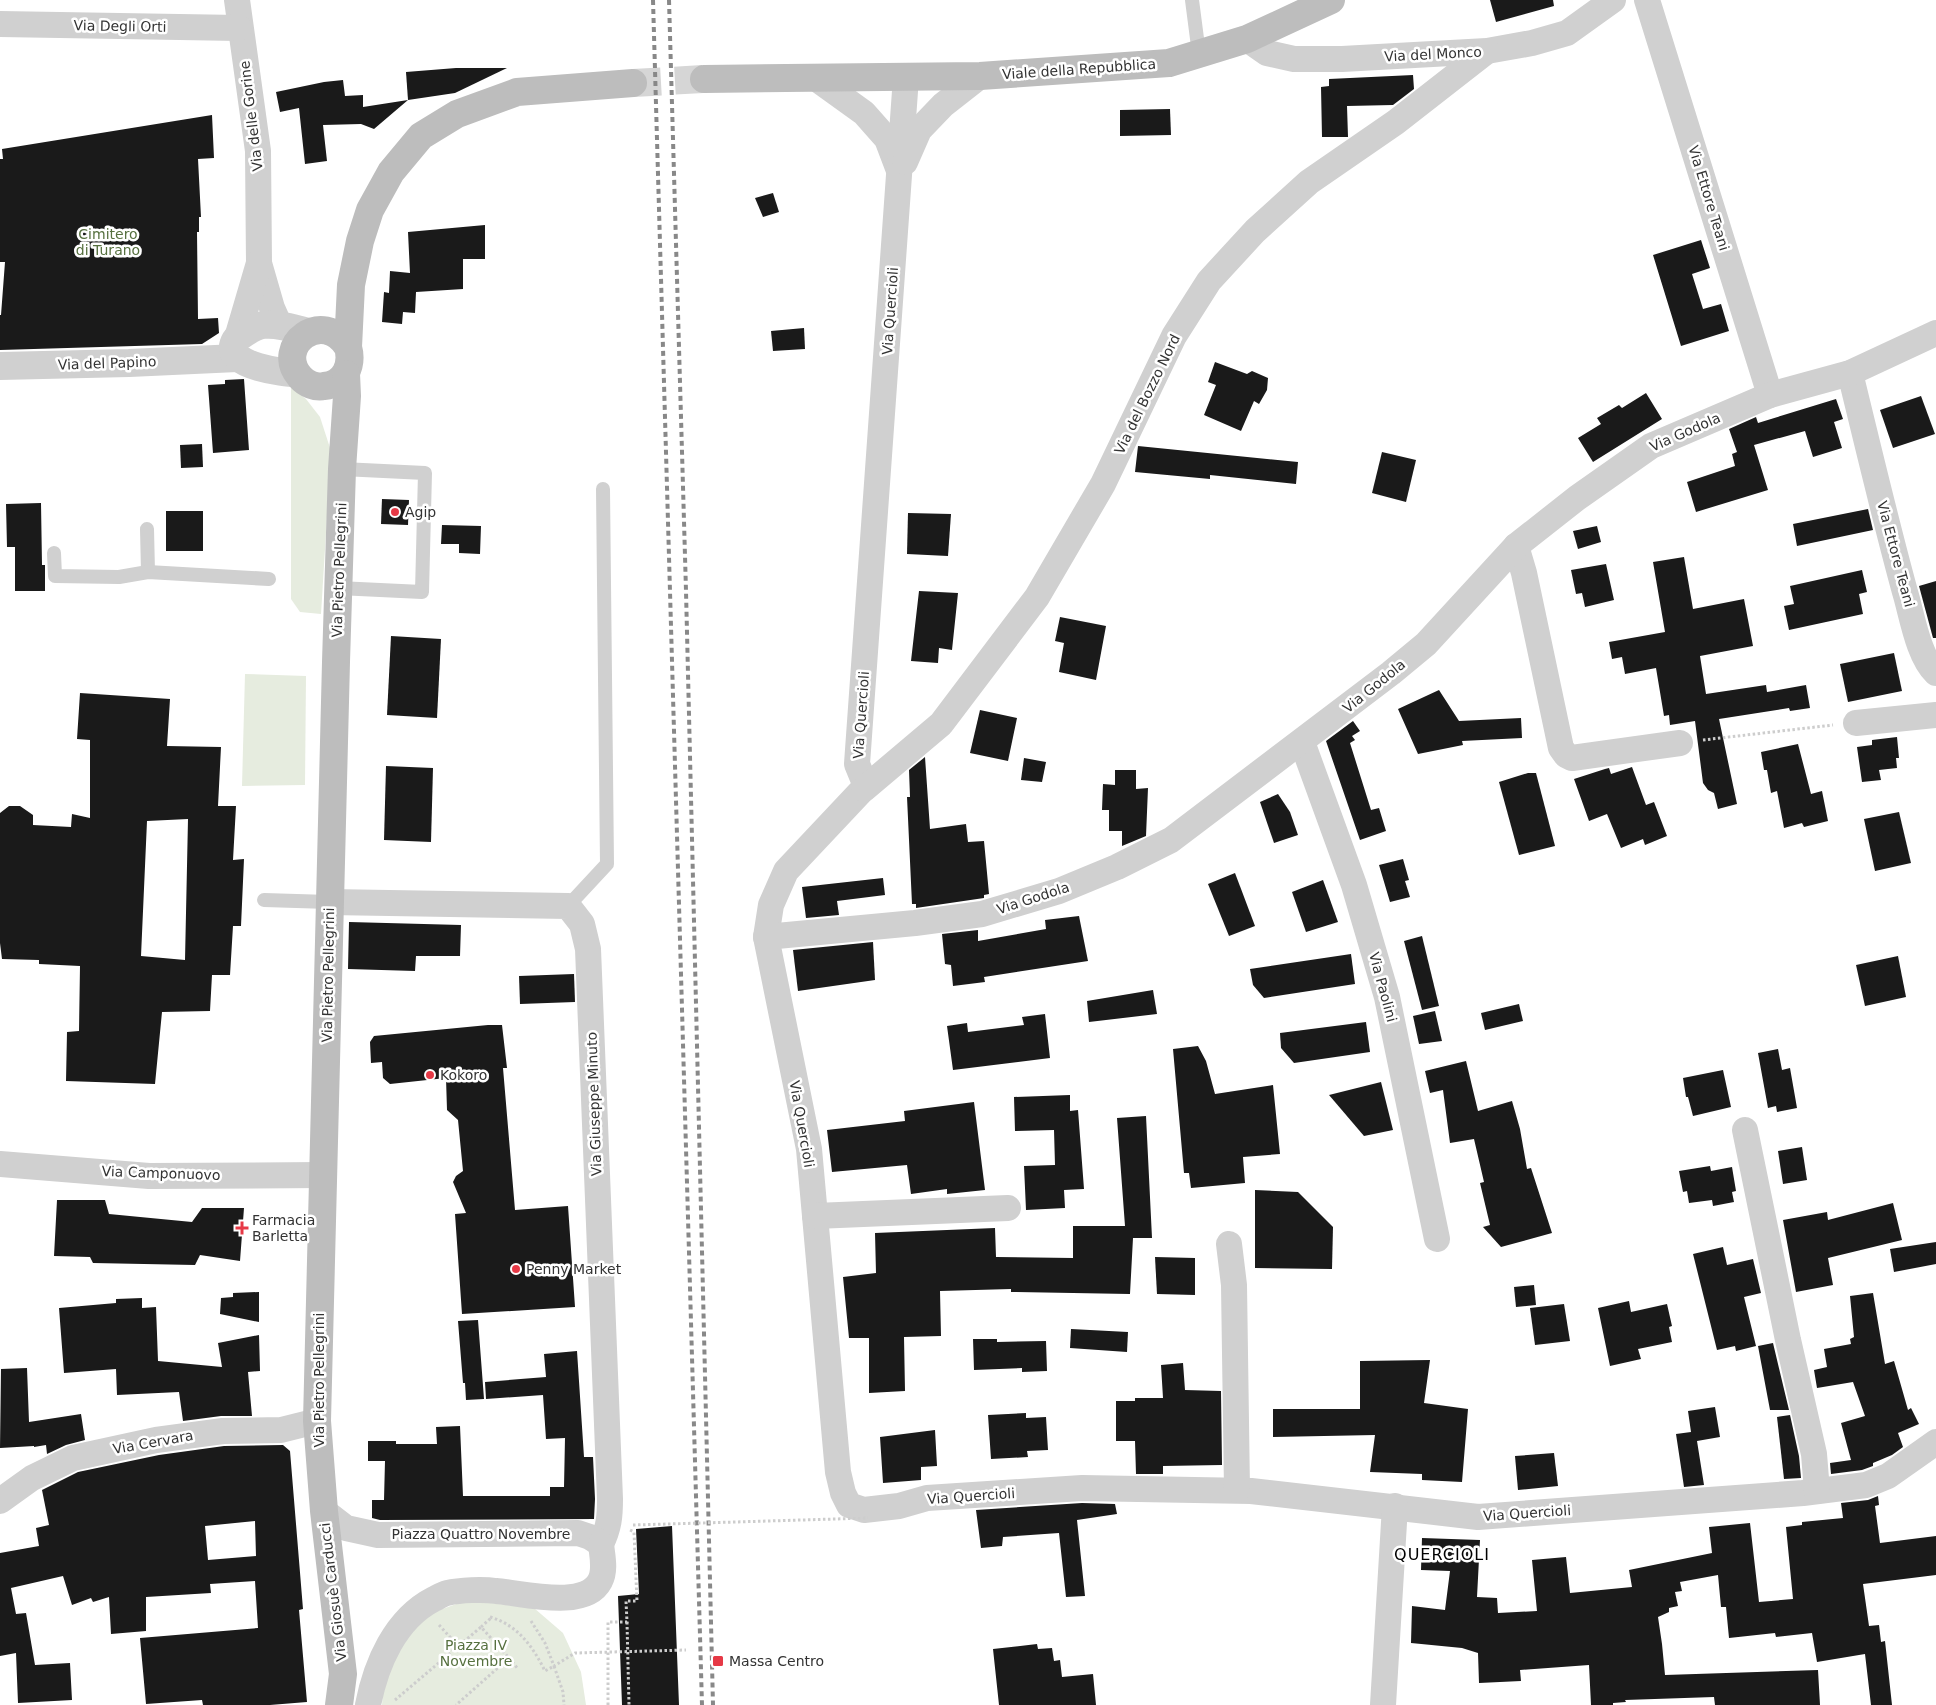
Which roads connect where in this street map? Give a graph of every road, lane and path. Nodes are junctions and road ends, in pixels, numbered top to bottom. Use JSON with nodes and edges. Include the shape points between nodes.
{"nodes":[{"id":1,"x":237,"y":0,"type":"edge"},
{"id":2,"x":1192,"y":0,"type":"edge"},
{"id":3,"x":1332,"y":0,"type":"edge"},
{"id":4,"x":1613,"y":0,"type":"edge"},
{"id":5,"x":1647,"y":0,"type":"edge"},
{"id":6,"x":0,"y":24,"type":"edge"},
{"id":7,"x":239,"y":28,"type":"junction"},
{"id":8,"x":1247,"y":39,"type":"junction"},
{"id":9,"x":1487,"y":51,"type":"junction"},
{"id":10,"x":1199,"y":54,"type":"junction"},
{"id":11,"x":980,"y":76,"type":"junction"},
{"id":12,"x":814,"y":77,"type":"junction"},
{"id":13,"x":906,"y":77,"type":"junction"},
{"id":14,"x":704,"y":79,"type":"tunnel mouth"},
{"id":15,"x":633,"y":83,"type":"tunnel mouth"},
{"id":16,"x":900,"y":174,"type":"junction"},
{"id":17,"x":259,"y":263,"type":"junction"},
{"id":18,"x":351,"y":285,"type":"junction"},
{"id":19,"x":280,"y":326,"type":"junction"},
{"id":20,"x":314,"y":330,"type":"junction"},
{"id":21,"x":1936,"y":333,"type":"edge"},
{"id":22,"x":348,"y":347,"type":"junction"},
{"id":23,"x":230,"y":350,"type":"junction"},
{"id":24,"x":0,"y":366,"type":"edge"},
{"id":25,"x":296,"y":372,"type":"junction"},
{"id":26,"x":1850,"y":373,"type":"junction"},
{"id":27,"x":346,"y":374,"type":"junction"},
{"id":28,"x":321,"y":387,"type":"junction"},
{"id":29,"x":1770,"y":395,"type":"junction"},
{"id":30,"x":344,"y":440,"type":"junction"},
{"id":31,"x":342,"y":468,"type":"junction"},
{"id":32,"x":603,"y":489,"type":"dead end"},
{"id":33,"x":146,"y":528,"type":"dead end"},
{"id":34,"x":1516,"y":546,"type":"junction"},
{"id":35,"x":54,"y":552,"type":"dead end"},
{"id":36,"x":148,"y":572,"type":"junction"},
{"id":37,"x":269,"y":579,"type":"dead end"},
{"id":38,"x":338,"y":588,"type":"junction"},
{"id":39,"x":1936,"y":673,"type":"edge"},
{"id":40,"x":1936,"y":715,"type":"edge"},
{"id":41,"x":1856,"y":723,"type":"joint"},
{"id":42,"x":1302,"y":742,"type":"junction"},
{"id":43,"x":1680,"y":743,"type":"joint"},
{"id":44,"x":864,"y":789,"type":"junction"},
{"id":45,"x":264,"y":900,"type":"dead end"},
{"id":46,"x":329,"y":902,"type":"junction"},
{"id":47,"x":568,"y":906,"type":"junction"},
{"id":48,"x":766,"y":937,"type":"junction"},
{"id":49,"x":1745,"y":1130,"type":"dead end"},
{"id":50,"x":0,"y":1164,"type":"edge"},
{"id":51,"x":323,"y":1175,"type":"junction"},
{"id":52,"x":1008,"y":1208,"type":"dead end"},
{"id":53,"x":815,"y":1216,"type":"junction"},
{"id":54,"x":1438,"y":1239,"type":"dead end"},
{"id":55,"x":1229,"y":1244,"type":"dead end"},
{"id":56,"x":317,"y":1420,"type":"junction"},
{"id":57,"x":1936,"y":1442,"type":"edge"},
{"id":58,"x":1237,"y":1490,"type":"junction"},
{"id":59,"x":1817,"y":1491,"type":"junction"},
{"id":60,"x":0,"y":1501,"type":"edge"},
{"id":61,"x":1395,"y":1506,"type":"junction"},
{"id":62,"x":324,"y":1510,"type":"junction"},
{"id":63,"x":868,"y":1518,"type":"dead end"},
{"id":64,"x":601,"y":1544,"type":"junction"},
{"id":65,"x":482,"y":1616,"type":"dead end"},
{"id":66,"x":491,"y":1617,"type":"junction"},
{"id":67,"x":444,"y":1619,"type":"dead end"},
{"id":68,"x":530,"y":1620,"type":"dead end"},
{"id":69,"x":627,"y":1622,"type":"junction"},
{"id":70,"x":481,"y":1627,"type":"junction"},
{"id":71,"x":458,"y":1647,"type":"junction"},
{"id":72,"x":686,"y":1650,"type":"dead end"},
{"id":73,"x":628,"y":1651,"type":"junction"},
{"id":74,"x":608,"y":1652,"type":"junction"},
{"id":75,"x":509,"y":1658,"type":"junction"},
{"id":76,"x":554,"y":1666,"type":"junction"},
{"id":77,"x":518,"y":1669,"type":"dead end"},
{"id":78,"x":392,"y":1694,"type":"dead end"},
{"id":79,"x":343,"y":1705,"type":"edge"},
{"id":80,"x":368,"y":1705,"type":"edge"},
{"id":81,"x":456,"y":1705,"type":"edge"},
{"id":82,"x":564,"y":1705,"type":"edge"},
{"id":83,"x":608,"y":1705,"type":"edge"},
{"id":84,"x":629,"y":1705,"type":"edge"},
{"id":85,"x":1383,"y":1705,"type":"edge"}],
"edges":[{"from":1,"to":7,"type":"street","name":"Via delle Gorine"},
{"from":2,"to":10,"type":"lane"},
{"from":3,"to":8,"type":"main road","name":"Viale della Repubblica"},
{"from":4,"to":9,"type":"street","name":"Via del Monco","via":[[1567,33]]},
{"from":5,"to":29,"type":"street","name":"Via Ettore Teani"},
{"from":6,"to":7,"type":"street","name":"Via Degli Orti"},
{"from":7,"to":17,"type":"street","name":"Via delle Gorine","via":[[258,152]]},
{"from":8,"to":9,"type":"street","name":"Via del Monco","via":[[1267,53],[1294,60]]},
{"from":8,"to":10,"type":"main road","name":"Viale della Repubblica"},
{"from":9,"to":44,"type":"street","name":"Via del Bozzo Nord","via":[[1396,122],[1309,182],[1255,231],[1209,281],[1174,336],[1103,484],[1037,598],[940,724]]},
{"from":10,"to":11,"type":"main road","name":"Viale della Repubblica","via":[[1169,62]]},
{"from":11,"to":13,"type":"main road","name":"Viale della Repubblica"},
{"from":11,"to":16,"type":"street","name":"Via Quercioli","via":[[944,105],[920,130]]},
{"from":12,"to":13,"type":"main road","name":"Viale della Repubblica"},
{"from":12,"to":14,"type":"main road"},
{"from":12,"to":16,"type":"street","via":[[864,113],[888,139]]},
{"from":13,"to":16,"type":"street","name":"Via Quercioli"},
{"from":15,"to":18,"type":"main road","via":[[518,92],[457,114],[421,136],[391,172],[370,210]]},
{"from":16,"to":44,"type":"street","name":"Via Quercioli","via":[[858,764],[866,786]]},
{"from":17,"to":19,"type":"street"},
{"from":17,"to":23,"type":"street"},
{"from":18,"to":20,"type":"main road","via":[[336,309]]},
{"from":18,"to":22,"type":"main road"},
{"from":19,"to":20,"type":"street"},
{"from":19,"to":23,"type":"street","via":[[262,325],[250,329]]},
{"from":20,"to":22,"type":"main road","via":[[336,333]]},
{"from":20,"to":25,"type":"main road","via":[[296,344],[293,353]]},
{"from":21,"to":26,"type":"street","name":"Via Godola"},
{"from":22,"to":27,"type":"main road","via":[[350,365]]},
{"from":23,"to":24,"type":"street","name":"Via del Papino","via":[[129,363]]},
{"from":23,"to":25,"type":"street","via":[[246,363],[284,373]]},
{"from":25,"to":28,"type":"main road","via":[[302,380]]},
{"from":26,"to":29,"type":"street","name":"Via Godola"},
{"from":26,"to":39,"type":"street","name":"Via Ettore Teani","via":[[1921,648]]},
{"from":27,"to":28,"type":"main road","via":[[330,386]]},
{"from":27,"to":30,"type":"main road","name":"Via Pietro Pellegrini"},
{"from":28,"to":30,"type":"main road"},
{"from":29,"to":34,"type":"street","name":"Via Godola","via":[[1651,446]]},
{"from":30,"to":31,"type":"main road","name":"Via Pietro Pellegrini"},
{"from":31,"to":38,"type":"main road","name":"Via Pietro Pellegrini"},
{"from":31,"to":38,"type":"lane","via":[[425,473],[422,592]]},
{"from":32,"to":47,"type":"lane","via":[[607,864]]},
{"from":33,"to":36,"type":"lane"},
{"from":34,"to":42,"type":"street","name":"Via Godola","via":[[1426,644]]},
{"from":34,"to":43,"type":"street","via":[[1561,748],[1566,755],[1572,758]]},
{"from":35,"to":36,"type":"lane","via":[[55,576],[120,578]]},
{"from":36,"to":37,"type":"lane"},
{"from":38,"to":46,"type":"main road","name":"Via Pietro Pellegrini"},
{"from":40,"to":41,"type":"street"},
{"from":41,"to":43,"type":"path"},
{"from":42,"to":48,"type":"street","name":"Via Godola","via":[[1171,840],[1059,891],[982,914]]},
{"from":42,"to":54,"type":"street","name":"Via Paolini","via":[[1354,885],[1386,997]]},
{"from":44,"to":48,"type":"street","name":"Via Quercioli","via":[[786,870],[772,905]]},
{"from":45,"to":46,"type":"lane"},
{"from":46,"to":47,"type":"street"},
{"from":46,"to":51,"type":"main road","name":"Via Pietro Pellegrini"},
{"from":47,"to":64,"type":"street","name":"Via Giuseppe Minuto","via":[[582,924],[588,949],[610,1499],[610,1521]]},
{"from":48,"to":53,"type":"street","name":"Via Quercioli","via":[[809,1149]]},
{"from":49,"to":59,"type":"street","via":[[1814,1454]]},
{"from":50,"to":51,"type":"street","name":"Via Camponuovo","via":[[149,1176]]},
{"from":51,"to":56,"type":"main road","name":"Via Pietro Pellegrini"},
{"from":52,"to":53,"type":"street"},
{"from":53,"to":58,"type":"street","name":"Via Quercioli","via":[[838,1472],[849,1504],[864,1510],[899,1506],[927,1498],[1082,1488]]},
{"from":55,"to":58,"type":"street","via":[[1234,1285]]},
{"from":56,"to":60,"type":"street","name":"Via Cervara","via":[[281,1430],[223,1430],[156,1440],[73,1458],[32,1478]]},
{"from":56,"to":62,"type":"main road","name":"Via Pietro Pellegrini"},
{"from":57,"to":59,"type":"street","name":"Via Quercioli","via":[[1888,1476],[1866,1485]]},
{"from":58,"to":61,"type":"street","name":"Via Quercioli"},
{"from":59,"to":61,"type":"street","name":"Via Quercioli","via":[[1478,1517]]},
{"from":61,"to":85,"type":"street"},
{"from":62,"to":64,"type":"street","name":"Piazza Quattro Novembre","via":[[346,1528],[378,1535],[578,1533]]},
{"from":62,"to":79,"type":"main road","name":"Via Giosuè Carducci","via":[[343,1674]]},
{"from":63,"to":69,"type":"path","bridge":true,"via":[[629,1527],[634,1532],[637,1601],[626,1601]]},
{"from":64,"to":80,"type":"street","via":[[603,1568],[600,1581],[592,1591],[580,1597],[554,1598],[494,1590],[446,1593],[420,1606],[383,1654]]},
{"from":65,"to":66,"type":"path"},
{"from":66,"to":70,"type":"path"},
{"from":66,"to":76,"type":"path","via":[[524,1638],[545,1671]]},
{"from":67,"to":71,"type":"path","via":[[437,1622]]},
{"from":68,"to":76,"type":"path","via":[[545,1643]]},
{"from":69,"to":73,"type":"path"},
{"from":69,"to":74,"type":"path","via":[[608,1622]]},
{"from":70,"to":71,"type":"path"},
{"from":70,"to":75,"type":"path"},
{"from":71,"to":78,"type":"path","via":[[391,1704]]},
{"from":72,"to":73,"type":"path"},
{"from":73,"to":74,"type":"path"},
{"from":73,"to":84,"type":"path"},
{"from":74,"to":76,"type":"path","via":[[575,1653]]},
{"from":74,"to":83,"type":"path"},
{"from":75,"to":77,"type":"path"},
{"from":75,"to":81,"type":"path"},
{"from":76,"to":82,"type":"path"}]}
